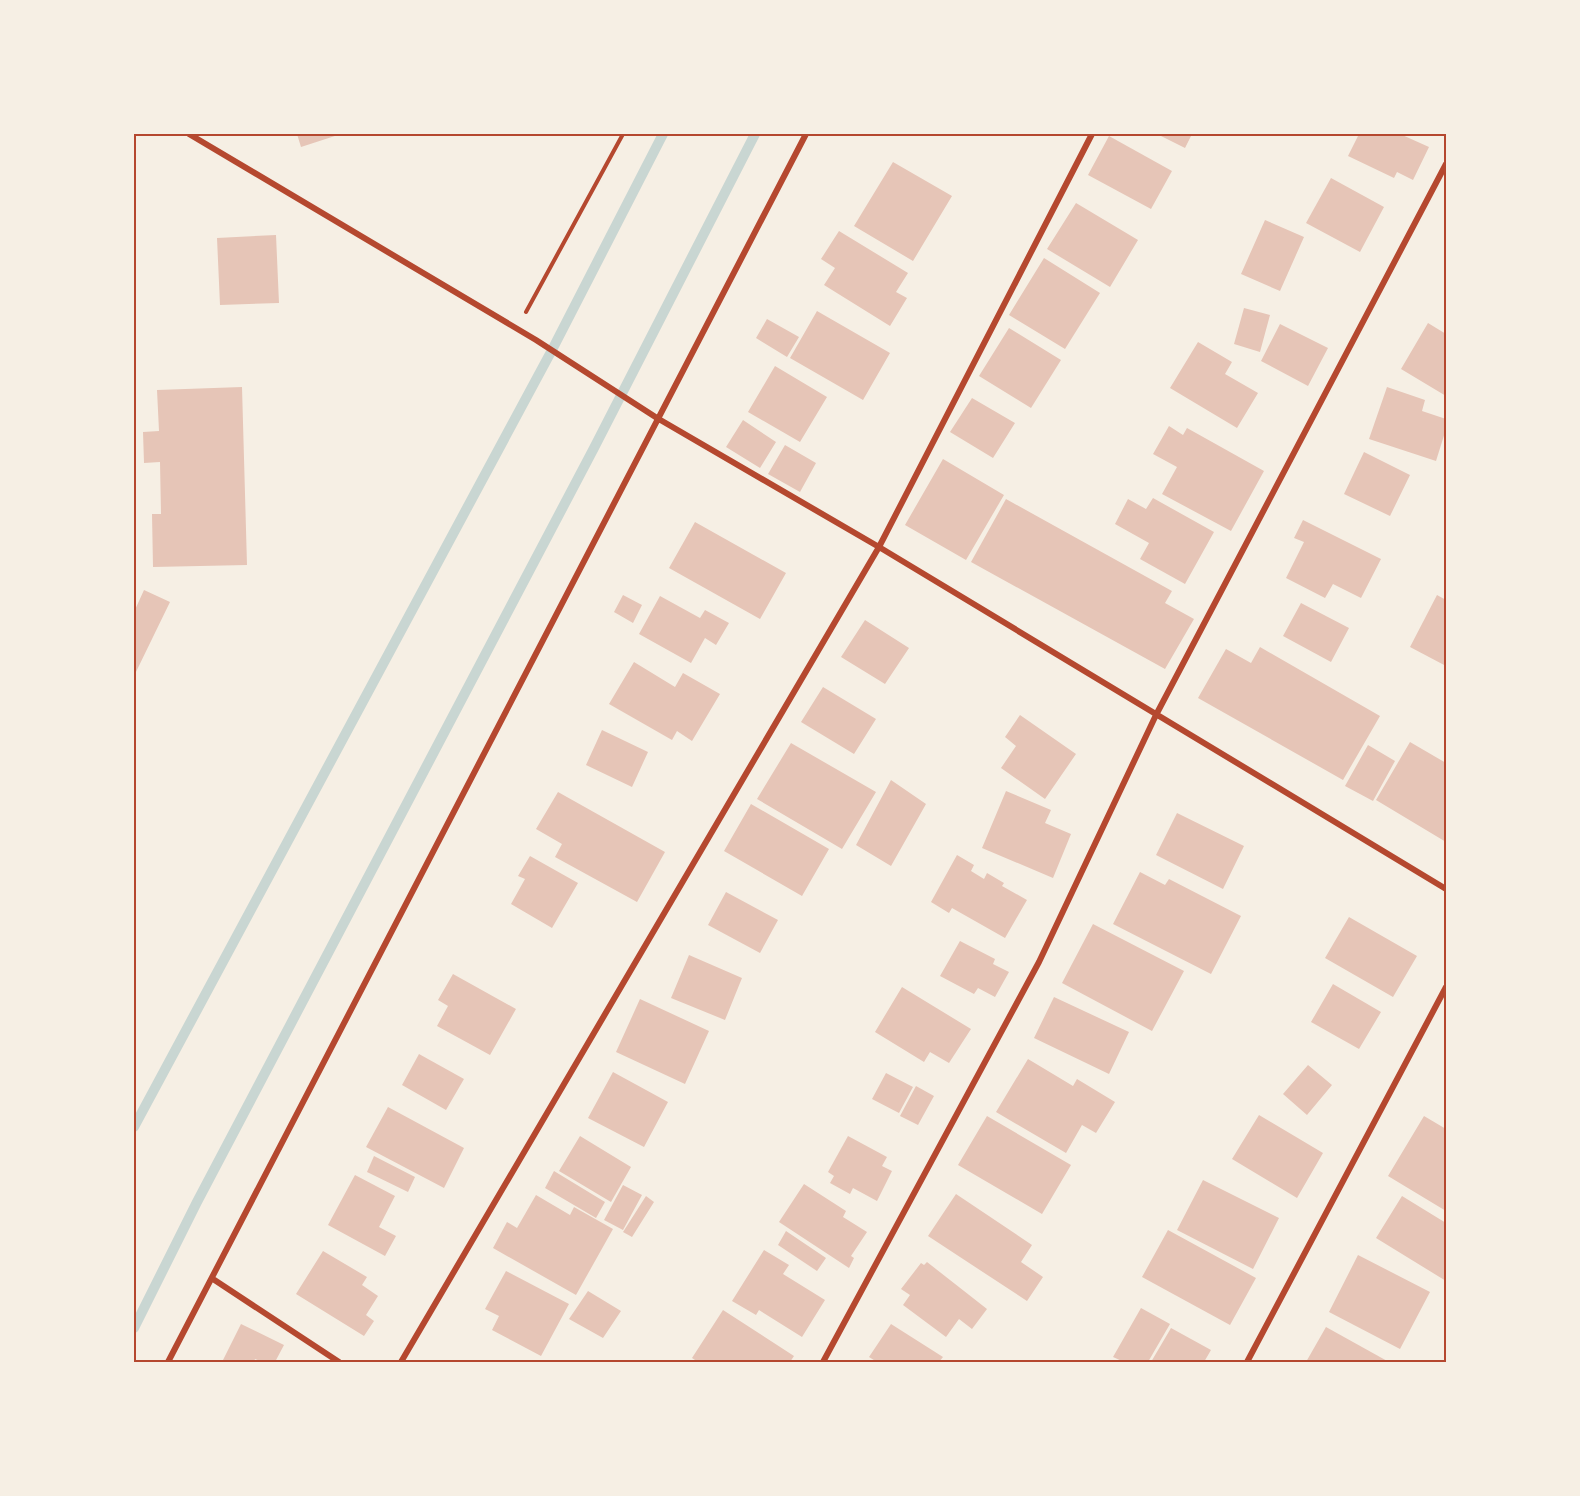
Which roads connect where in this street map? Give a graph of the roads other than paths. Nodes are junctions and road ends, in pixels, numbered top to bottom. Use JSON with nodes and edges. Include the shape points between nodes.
{"nodes":[{"id":1,"x":189,"y":134,"type":"edge"},
{"id":2,"x":806,"y":134,"type":"edge"},
{"id":3,"x":1092,"y":134,"type":"edge"},
{"id":4,"x":1446,"y":164,"type":"edge"},
{"id":5,"x":657,"y":418,"type":"junction"},
{"id":6,"x":879,"y":547,"type":"junction"},
{"id":7,"x":1156,"y":715,"type":"junction"},
{"id":8,"x":1446,"y":890,"type":"edge"},
{"id":9,"x":1446,"y":987,"type":"edge"},
{"id":10,"x":213,"y":1279,"type":"junction"},
{"id":11,"x":168,"y":1362,"type":"edge"},
{"id":12,"x":339,"y":1362,"type":"edge"},
{"id":13,"x":401,"y":1362,"type":"edge"},
{"id":14,"x":823,"y":1362,"type":"edge"},
{"id":15,"x":1247,"y":1362,"type":"edge"}],
"edges":[{"from":1,"to":5,"type":"street","via":[[518,329]]},
{"from":2,"to":5,"type":"street"},
{"from":3,"to":6,"type":"street"},
{"from":4,"to":7,"type":"street"},
{"from":5,"to":6,"type":"street"},
{"from":5,"to":10,"type":"street"},
{"from":6,"to":7,"type":"street"},
{"from":6,"to":13,"type":"street"},
{"from":7,"to":8,"type":"street"},
{"from":7,"to":14,"type":"street","via":[[1039,962]]},
{"from":9,"to":15,"type":"street"},
{"from":10,"to":11,"type":"street"},
{"from":10,"to":12,"type":"street"}]}
